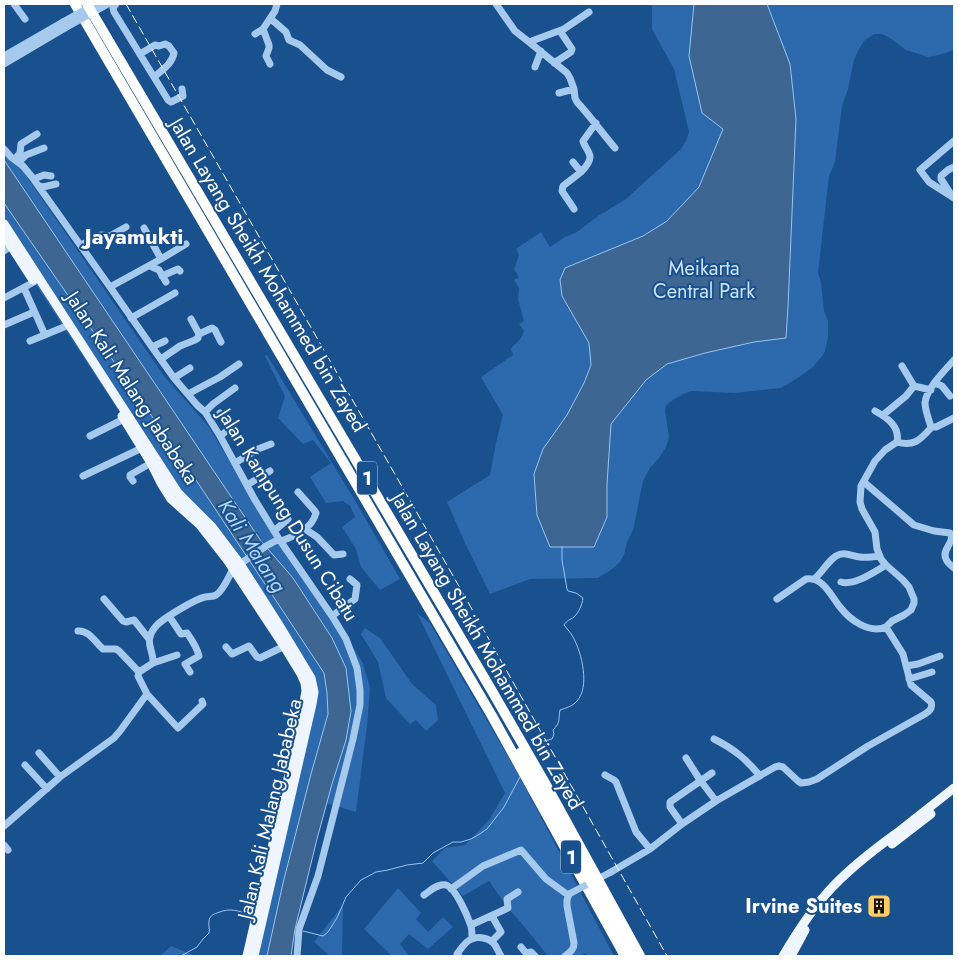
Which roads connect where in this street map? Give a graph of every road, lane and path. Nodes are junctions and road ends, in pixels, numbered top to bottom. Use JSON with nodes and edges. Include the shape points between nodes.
{"nodes":[{"id":1,"x":14,"y":4,"type":"edge"},
{"id":2,"x":75,"y":4,"type":"edge"},
{"id":3,"x":81,"y":4,"type":"edge"},
{"id":4,"x":87,"y":4,"type":"edge"},
{"id":5,"x":93,"y":4,"type":"edge"},
{"id":6,"x":108,"y":4,"type":"edge"},
{"id":7,"x":116,"y":4,"type":"edge"},
{"id":8,"x":496,"y":4,"type":"edge"},
{"id":9,"x":274,"y":5,"type":"edge"},
{"id":10,"x":589,"y":12,"type":"dead end"},
{"id":11,"x":25,"y":19,"type":"dead end"},
{"id":12,"x":271,"y":19,"type":"junction"},
{"id":13,"x":64,"y":25,"type":"junction"},
{"id":14,"x":263,"y":30,"type":"junction"},
{"id":15,"x":560,"y":30,"type":"junction"},
{"id":16,"x":255,"y":34,"type":"dead end"},
{"id":17,"x":529,"y":42,"type":"junction"},
{"id":18,"x":541,"y":51,"type":"junction"},
{"id":19,"x":140,"y":54,"type":"junction"},
{"id":20,"x":4,"y":56,"type":"edge"},
{"id":21,"x":554,"y":63,"type":"junction"},
{"id":22,"x":4,"y":64,"type":"edge"},
{"id":23,"x":270,"y":64,"type":"dead end"},
{"id":24,"x":535,"y":67,"type":"dead end"},
{"id":25,"x":154,"y":77,"type":"junction"},
{"id":26,"x":341,"y":77,"type":"dead end"},
{"id":27,"x":182,"y":89,"type":"dead end"},
{"id":28,"x":574,"y":90,"type":"junction"},
{"id":29,"x":559,"y":93,"type":"dead end"},
{"id":30,"x":596,"y":123,"type":"junction"},
{"id":31,"x":37,"y":134,"type":"dead end"},
{"id":32,"x":954,"y":141,"type":"edge"},
{"id":33,"x":44,"y":148,"type":"dead end"},
{"id":34,"x":615,"y":148,"type":"dead end"},
{"id":35,"x":4,"y":149,"type":"edge"},
{"id":36,"x":17,"y":161,"type":"junction"},
{"id":37,"x":573,"y":162,"type":"dead end"},
{"id":38,"x":954,"y":167,"type":"edge"},
{"id":39,"x":581,"y":172,"type":"junction"},
{"id":40,"x":51,"y":176,"type":"dead end"},
{"id":41,"x":34,"y":179,"type":"junction"},
{"id":42,"x":56,"y":184,"type":"dead end"},
{"id":43,"x":39,"y":186,"type":"junction"},
{"id":44,"x":953,"y":197,"type":"edge"},
{"id":45,"x":574,"y":209,"type":"dead end"},
{"id":46,"x":4,"y":224,"type":"edge"},
{"id":47,"x":126,"y":227,"type":"dead end"},
{"id":48,"x":144,"y":228,"type":"dead end"},
{"id":49,"x":4,"y":235,"type":"edge"},
{"id":50,"x":186,"y":244,"type":"dead end"},
{"id":51,"x":81,"y":245,"type":"junction"},
{"id":52,"x":7,"y":248,"type":"edge"},
{"id":53,"x":161,"y":260,"type":"junction"},
{"id":54,"x":150,"y":266,"type":"junction"},
{"id":55,"x":180,"y":271,"type":"dead end"},
{"id":56,"x":34,"y":282,"type":"junction"},
{"id":57,"x":110,"y":287,"type":"junction"},
{"id":58,"x":24,"y":288,"type":"junction"},
{"id":59,"x":175,"y":293,"type":"dead end"},
{"id":60,"x":4,"y":298,"type":"edge"},
{"id":61,"x":34,"y":312,"type":"junction"},
{"id":62,"x":131,"y":318,"type":"junction"},
{"id":63,"x":191,"y":319,"type":"dead end"},
{"id":64,"x":4,"y":325,"type":"edge"},
{"id":65,"x":64,"y":327,"type":"junction"},
{"id":66,"x":199,"y":334,"type":"junction"},
{"id":67,"x":45,"y":335,"type":"junction"},
{"id":68,"x":165,"y":340,"type":"dead end"},
{"id":69,"x":30,"y":341,"type":"dead end"},
{"id":70,"x":221,"y":342,"type":"dead end"},
{"id":71,"x":152,"y":347,"type":"junction"},
{"id":72,"x":161,"y":359,"type":"junction"},
{"id":73,"x":954,"y":360,"type":"edge"},
{"id":74,"x":239,"y":364,"type":"dead end"},
{"id":75,"x":902,"y":366,"type":"dead end"},
{"id":76,"x":190,"y":368,"type":"dead end"},
{"id":77,"x":174,"y":378,"type":"junction"},
{"id":78,"x":936,"y":383,"type":"junction"},
{"id":79,"x":914,"y":386,"type":"junction"},
{"id":80,"x":235,"y":388,"type":"dead end"},
{"id":81,"x":931,"y":390,"type":"junction"},
{"id":82,"x":188,"y":394,"type":"junction"},
{"id":83,"x":950,"y":396,"type":"dead end"},
{"id":84,"x":876,"y":410,"type":"dead end"},
{"id":85,"x":205,"y":412,"type":"junction"},
{"id":86,"x":220,"y":413,"type":"dead end"},
{"id":87,"x":883,"y":415,"type":"junction"},
{"id":88,"x":954,"y":418,"type":"edge"},
{"id":89,"x":124,"y":420,"type":"junction"},
{"id":90,"x":931,"y":427,"type":"junction"},
{"id":91,"x":90,"y":436,"type":"dead end"},
{"id":92,"x":220,"y":436,"type":"junction"},
{"id":93,"x":897,"y":442,"type":"junction"},
{"id":94,"x":271,"y":444,"type":"dead end"},
{"id":95,"x":142,"y":448,"type":"junction"},
{"id":96,"x":235,"y":463,"type":"junction"},
{"id":97,"x":151,"y":464,"type":"junction"},
{"id":98,"x":270,"y":471,"type":"dead end"},
{"id":99,"x":83,"y":476,"type":"dead end"},
{"id":100,"x":164,"y":480,"type":"junction"},
{"id":101,"x":133,"y":482,"type":"dead end"},
{"id":102,"x":865,"y":483,"type":"dead end"},
{"id":103,"x":247,"y":485,"type":"junction"},
{"id":104,"x":298,"y":492,"type":"dead end"},
{"id":105,"x":288,"y":519,"type":"dead end"},
{"id":106,"x":305,"y":529,"type":"junction"},
{"id":107,"x":274,"y":531,"type":"junction"},
{"id":108,"x":280,"y":540,"type":"junction"},
{"id":109,"x":343,"y":554,"type":"dead end"},
{"id":110,"x":880,"y":556,"type":"junction"},
{"id":111,"x":886,"y":565,"type":"junction"},
{"id":112,"x":236,"y":567,"type":"junction"},
{"id":113,"x":954,"y":568,"type":"edge"},
{"id":114,"x":350,"y":579,"type":"dead end"},
{"id":115,"x":814,"y":580,"type":"junction"},
{"id":116,"x":841,"y":582,"type":"dead end"},
{"id":117,"x":104,"y":599,"type":"dead end"},
{"id":118,"x":777,"y":599,"type":"dead end"},
{"id":119,"x":169,"y":616,"type":"junction"},
{"id":120,"x":332,"y":616,"type":"junction"},
{"id":121,"x":886,"y":627,"type":"junction"},
{"id":122,"x":78,"y":631,"type":"dead end"},
{"id":123,"x":149,"y":639,"type":"junction"},
{"id":124,"x":288,"y":645,"type":"junction"},
{"id":125,"x":226,"y":648,"type":"dead end"},
{"id":126,"x":177,"y":655,"type":"dead end"},
{"id":127,"x":940,"y":656,"type":"dead end"},
{"id":128,"x":153,"y":663,"type":"junction"},
{"id":129,"x":906,"y":666,"type":"junction"},
{"id":130,"x":139,"y":672,"type":"junction"},
{"id":131,"x":190,"y":672,"type":"dead end"},
{"id":132,"x":932,"y":672,"type":"dead end"},
{"id":133,"x":909,"y":679,"type":"junction"},
{"id":134,"x":147,"y":694,"type":"junction"},
{"id":135,"x":202,"y":701,"type":"dead end"},
{"id":136,"x":714,"y":740,"type":"dead end"},
{"id":137,"x":38,"y":753,"type":"dead end"},
{"id":138,"x":686,"y":758,"type":"dead end"},
{"id":139,"x":26,"y":765,"type":"dead end"},
{"id":140,"x":712,"y":773,"type":"dead end"},
{"id":141,"x":605,"y":775,"type":"dead end"},
{"id":142,"x":760,"y":776,"type":"junction"},
{"id":143,"x":60,"y":777,"type":"junction"},
{"id":144,"x":700,"y":780,"type":"junction"},
{"id":145,"x":954,"y":788,"type":"edge"},
{"id":146,"x":47,"y":789,"type":"junction"},
{"id":147,"x":948,"y":798,"type":"edge"},
{"id":148,"x":716,"y":801,"type":"junction"},
{"id":149,"x":930,"y":810,"type":"junction"},
{"id":150,"x":682,"y":824,"type":"junction"},
{"id":151,"x":4,"y":826,"type":"edge"},
{"id":152,"x":650,"y":849,"type":"junction"},
{"id":153,"x":452,"y":889,"type":"junction"},
{"id":154,"x":518,"y":892,"type":"dead end"},
{"id":155,"x":424,"y":895,"type":"dead end"},
{"id":156,"x":569,"y":895,"type":"junction"},
{"id":157,"x":492,"y":916,"type":"junction"},
{"id":158,"x":470,"y":925,"type":"junction"},
{"id":159,"x":472,"y":938,"type":"junction"},
{"id":160,"x":492,"y":942,"type":"junction"},
{"id":161,"x":521,"y":947,"type":"dead end"},
{"id":162,"x":247,"y":956,"type":"edge"},
{"id":163,"x":254,"y":956,"type":"edge"},
{"id":164,"x":297,"y":956,"type":"edge"},
{"id":165,"x":459,"y":956,"type":"edge"},
{"id":166,"x":501,"y":956,"type":"edge"},
{"id":167,"x":535,"y":956,"type":"edge"},
{"id":168,"x":565,"y":956,"type":"edge"},
{"id":169,"x":624,"y":956,"type":"edge"},
{"id":170,"x":639,"y":956,"type":"edge"},
{"id":171,"x":783,"y":956,"type":"edge"},
{"id":172,"x":791,"y":956,"type":"edge"}],
"edges":[{"from":1,"to":11,"type":"street"},
{"from":2,"to":169,"type":"highway","number":"1","via":[[492,716]]},
{"from":3,"to":170,"type":"highway","name":"Jalan Layang Sheikh Mohammed bin Zayed","number":"1","bridge":true},
{"from":4,"to":170,"type":"highway","name":"Jalan Layang Sheikh Mohammed bin Zayed","number":"1","bridge":true,"via":[[492,691]]},
{"from":5,"to":13,"type":"street","bridge":true},
{"from":5,"to":170,"type":"highway","number":"1","via":[[501,702]]},
{"from":6,"to":13,"type":"street","bridge":true},
{"from":7,"to":19,"type":"street","via":[[114,12]]},
{"from":8,"to":17,"type":"street","via":[[515,31]]},
{"from":9,"to":12,"type":"street"},
{"from":10,"to":15,"type":"street"},
{"from":12,"to":14,"type":"street"},
{"from":12,"to":26,"type":"street","via":[[283,29],[289,40]]},
{"from":13,"to":20,"type":"street"},
{"from":13,"to":22,"type":"street"},
{"from":14,"to":16,"type":"street"},
{"from":14,"to":23,"type":"street","via":[[269,45],[266,56]]},
{"from":15,"to":17,"type":"street"},
{"from":15,"to":21,"type":"street","via":[[572,52]]},
{"from":17,"to":18,"type":"street"},
{"from":18,"to":21,"type":"street"},
{"from":18,"to":24,"type":"street"},
{"from":19,"to":25,"type":"street"},
{"from":19,"to":25,"type":"street","via":[[155,45],[165,44],[174,53],[169,65]]},
{"from":21,"to":28,"type":"street","via":[[567,73]]},
{"from":25,"to":27,"type":"street","via":[[171,102],[183,96]]},
{"from":28,"to":29,"type":"street"},
{"from":28,"to":30,"type":"street","via":[[577,102]]},
{"from":30,"to":34,"type":"street"},
{"from":30,"to":39,"type":"street","via":[[583,141],[590,157]]},
{"from":31,"to":36,"type":"street","via":[[22,144]]},
{"from":32,"to":44,"type":"street","via":[[920,170],[929,182]]},
{"from":33,"to":36,"type":"street"},
{"from":35,"to":36,"type":"street","name":"Jalan Kampung Dusun Cibatu"},
{"from":36,"to":41,"type":"street","name":"Jalan Kampung Dusun Cibatu"},
{"from":37,"to":39,"type":"street"},
{"from":38,"to":44,"type":"street","via":[[941,176]]},
{"from":39,"to":45,"type":"street","via":[[562,188]]},
{"from":40,"to":41,"type":"street","via":[[44,174]]},
{"from":41,"to":43,"type":"street","name":"Jalan Kampung Dusun Cibatu"},
{"from":42,"to":43,"type":"street"},
{"from":43,"to":51,"type":"street","name":"Jalan Kampung Dusun Cibatu"},
{"from":46,"to":100,"type":"main road","name":"Jalan Kali Malang Jababeka","via":[[146,442]]},
{"from":47,"to":51,"type":"street"},
{"from":48,"to":53,"type":"street"},
{"from":49,"to":52,"type":"main road","name":"Jalan Kali Malang Jababeka"},
{"from":50,"to":53,"type":"street"},
{"from":51,"to":57,"type":"street","name":"Jalan Kampung Dusun Cibatu"},
{"from":52,"to":56,"type":"main road","name":"Jalan Kali Malang Jababeka"},
{"from":53,"to":54,"type":"street"},
{"from":54,"to":55,"type":"street","via":[[159,270],[164,279],[175,269]]},
{"from":54,"to":57,"type":"street"},
{"from":56,"to":58,"type":"street"},
{"from":56,"to":65,"type":"main road","name":"Jalan Kali Malang Jababeka"},
{"from":57,"to":62,"type":"street","name":"Jalan Kampung Dusun Cibatu"},
{"from":58,"to":60,"type":"street"},
{"from":58,"to":61,"type":"street"},
{"from":59,"to":62,"type":"street"},
{"from":61,"to":64,"type":"street"},
{"from":61,"to":67,"type":"street"},
{"from":62,"to":71,"type":"street","name":"Jalan Kampung Dusun Cibatu"},
{"from":63,"to":66,"type":"street"},
{"from":65,"to":67,"type":"street"},
{"from":65,"to":89,"type":"main road","name":"Jalan Kali Malang Jababeka"},
{"from":66,"to":70,"type":"street","via":[[213,328]]},
{"from":66,"to":72,"type":"street","via":[[195,340]]},
{"from":67,"to":69,"type":"street"},
{"from":68,"to":71,"type":"street"},
{"from":71,"to":72,"type":"street","name":"Jalan Kampung Dusun Cibatu"},
{"from":72,"to":77,"type":"street","name":"Jalan Kampung Dusun Cibatu"},
{"from":73,"to":78,"type":"street"},
{"from":74,"to":82,"type":"street"},
{"from":75,"to":79,"type":"street"},
{"from":76,"to":77,"type":"street"},
{"from":77,"to":82,"type":"street","name":"Jalan Kampung Dusun Cibatu"},
{"from":78,"to":81,"type":"street"},
{"from":78,"to":83,"type":"street"},
{"from":79,"to":81,"type":"street"},
{"from":79,"to":87,"type":"street"},
{"from":80,"to":85,"type":"street"},
{"from":81,"to":90,"type":"street","via":[[925,405]]},
{"from":82,"to":85,"type":"street","name":"Jalan Kampung Dusun Cibatu"},
{"from":84,"to":87,"type":"street"},
{"from":85,"to":92,"type":"street","name":"Jalan Kampung Dusun Cibatu"},
{"from":86,"to":92,"type":"street","via":[[229,426],[227,432]]},
{"from":87,"to":93,"type":"street","via":[[896,429]]},
{"from":88,"to":90,"type":"street"},
{"from":89,"to":91,"type":"street"},
{"from":89,"to":95,"type":"main road","name":"Jalan Kali Malang Jababeka"},
{"from":90,"to":93,"type":"street","via":[[912,444]]},
{"from":92,"to":96,"type":"street","name":"Jalan Kampung Dusun Cibatu"},
{"from":93,"to":110,"type":"street","via":[[874,460],[861,489],[860,502],[875,532]]},
{"from":94,"to":96,"type":"street"},
{"from":95,"to":97,"type":"main road","name":"Jalan Kali Malang Jababeka"},
{"from":95,"to":99,"type":"street"},
{"from":96,"to":103,"type":"street","name":"Jalan Kampung Dusun Cibatu"},
{"from":97,"to":100,"type":"main road","name":"Jalan Kali Malang Jababeka"},
{"from":97,"to":101,"type":"street","via":[[130,475]]},
{"from":98,"to":103,"type":"street"},
{"from":100,"to":112,"type":"main road","name":"Jalan Kali Malang Jababeka","via":[[212,527]]},
{"from":102,"to":113,"type":"street","via":[[914,525],[950,533],[952,538],[945,558]]},
{"from":103,"to":107,"type":"street","name":"Jalan Kampung Dusun Cibatu"},
{"from":104,"to":106,"type":"street","via":[[316,513]]},
{"from":105,"to":107,"type":"street"},
{"from":106,"to":108,"type":"street"},
{"from":106,"to":109,"type":"street","via":[[334,555]]},
{"from":107,"to":108,"type":"street","name":"Jalan Kampung Dusun Cibatu"},
{"from":108,"to":112,"type":"street"},
{"from":108,"to":120,"type":"street","name":"Jalan Kampung Dusun Cibatu"},
{"from":110,"to":111,"type":"street"},
{"from":110,"to":115,"type":"street","via":[[867,558],[842,553]]},
{"from":111,"to":116,"type":"street","via":[[852,582]]},
{"from":111,"to":121,"type":"street","via":[[906,582],[914,599],[907,613]]},
{"from":112,"to":119,"type":"street","via":[[215,596],[205,596]]},
{"from":112,"to":124,"type":"main road","name":"Jalan Kali Malang Jababeka"},
{"from":114,"to":120,"type":"street","via":[[357,585],[355,599]]},
{"from":115,"to":118,"type":"street","via":[[806,579]]},
{"from":115,"to":121,"type":"street","via":[[826,587],[854,620],[870,628]]},
{"from":117,"to":123,"type":"street","via":[[123,621],[134,620]]},
{"from":119,"to":123,"type":"street","via":[[157,625]]},
{"from":119,"to":131,"type":"street","via":[[181,634],[186,632],[194,642],[199,656],[185,664]]},
{"from":120,"to":164,"type":"street","name":"Jalan Kampung Dusun Cibatu","via":[[346,639],[357,668],[360,705],[318,876],[299,929]]},
{"from":121,"to":129,"type":"street","via":[[903,654]]},
{"from":122,"to":130,"type":"street","via":[[87,633],[103,649],[119,651]]},
{"from":123,"to":128,"type":"street"},
{"from":124,"to":125,"type":"street","via":[[260,658],[249,646],[232,654]]},
{"from":124,"to":162,"type":"main road","name":"Jalan Kali Malang Jababeka","via":[[306,691]]},
{"from":124,"to":163,"type":"main road","name":"Jalan Kali Malang Jababeka","via":[[311,678],[314,692]]},
{"from":126,"to":128,"type":"street"},
{"from":127,"to":129,"type":"street"},
{"from":128,"to":130,"type":"street"},
{"from":129,"to":133,"type":"street"},
{"from":130,"to":134,"type":"street","via":[[138,678]]},
{"from":132,"to":133,"type":"street"},
{"from":133,"to":142,"type":"street","via":[[913,688],[931,702],[929,712],[813,781],[798,781],[781,766]]},
{"from":134,"to":135,"type":"street","via":[[178,728],[201,706]]},
{"from":134,"to":143,"type":"street","via":[[114,738]]},
{"from":136,"to":142,"type":"street","via":[[741,755]]},
{"from":137,"to":143,"type":"street"},
{"from":138,"to":144,"type":"street"},
{"from":139,"to":146,"type":"street"},
{"from":140,"to":144,"type":"street"},
{"from":141,"to":152,"type":"street","via":[[616,782],[636,832]]},
{"from":142,"to":148,"type":"street"},
{"from":143,"to":146,"type":"street"},
{"from":144,"to":148,"type":"street"},
{"from":144,"to":150,"type":"street","via":[[669,804]]},
{"from":145,"to":147,"type":"main road"},
{"from":146,"to":151,"type":"street"},
{"from":147,"to":149,"type":"main road"},
{"from":148,"to":150,"type":"street"},
{"from":149,"to":171,"type":"main road","via":[[868,854],[842,877],[810,914]]},
{"from":149,"to":172,"type":"main road","via":[[831,896]]},
{"from":150,"to":152,"type":"street"},
{"from":152,"to":156,"type":"street","bridge":true},
{"from":153,"to":155,"type":"street","via":[[443,885]]},
{"from":153,"to":156,"type":"street","via":[[483,866],[521,850],[546,879]]},
{"from":153,"to":158,"type":"street"},
{"from":154,"to":157,"type":"street","via":[[507,899],[508,908]]},
{"from":156,"to":168,"type":"street","via":[[567,906],[574,948]]},
{"from":157,"to":158,"type":"street"},
{"from":157,"to":160,"type":"street","via":[[501,932]]},
{"from":158,"to":159,"type":"street"},
{"from":159,"to":160,"type":"street"},
{"from":159,"to":165,"type":"street","via":[[462,947],[457,954]]},
{"from":160,"to":166,"type":"street"},
{"from":161,"to":167,"type":"street"}]}
